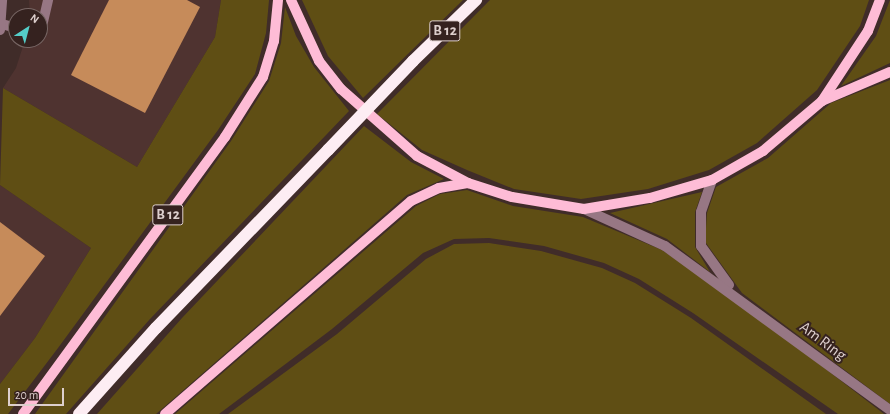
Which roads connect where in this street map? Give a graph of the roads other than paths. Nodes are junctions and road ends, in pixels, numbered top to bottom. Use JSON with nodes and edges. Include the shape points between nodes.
{"nodes":[{"id":1,"x":2,"y":0,"type":"edge"},
{"id":2,"x":278,"y":0,"type":"edge"},
{"id":3,"x":291,"y":0,"type":"edge"},
{"id":4,"x":476,"y":0,"type":"edge"},
{"id":5,"x":880,"y":0,"type":"edge"},
{"id":6,"x":1,"y":27,"type":"edge"},
{"id":7,"x":890,"y":72,"type":"edge"},
{"id":8,"x":822,"y":101,"type":"junction"},
{"id":9,"x":712,"y":180,"type":"junction"},
{"id":10,"x":468,"y":183,"type":"junction"},
{"id":11,"x":584,"y":209,"type":"junction"},
{"id":12,"x":738,"y":296,"type":"junction"},
{"id":13,"x":890,"y":410,"type":"edge"},
{"id":14,"x":23,"y":414,"type":"edge"},
{"id":15,"x":80,"y":414,"type":"edge"},
{"id":16,"x":165,"y":414,"type":"edge"}],
"edges":[{"from":1,"to":6,"type":"street"},
{"from":2,"to":14,"type":"main road","number":"B 12","via":[[274,41],[263,77],[225,136]]},
{"from":3,"to":10,"type":"main road","via":[[319,61],[340,89],[417,156]]},
{"from":4,"to":15,"type":"highway","number":"B 12","bridge":true,"via":[[413,61],[156,328]]},
{"from":5,"to":8,"type":"main road","via":[[868,30]]},
{"from":7,"to":8,"type":"main road"},
{"from":8,"to":9,"type":"main road","via":[[763,151]]},
{"from":9,"to":11,"type":"main road","via":[[650,198]]},
{"from":9,"to":12,"type":"street","name":"Am Ring","via":[[701,212],[701,246]]},
{"from":10,"to":11,"type":"main road","via":[[544,204]]},
{"from":10,"to":16,"type":"main road","via":[[439,188],[411,201]]},
{"from":11,"to":12,"type":"street","name":"Am Ring","via":[[665,246]]},
{"from":12,"to":13,"type":"street","name":"Am Ring"}]}
